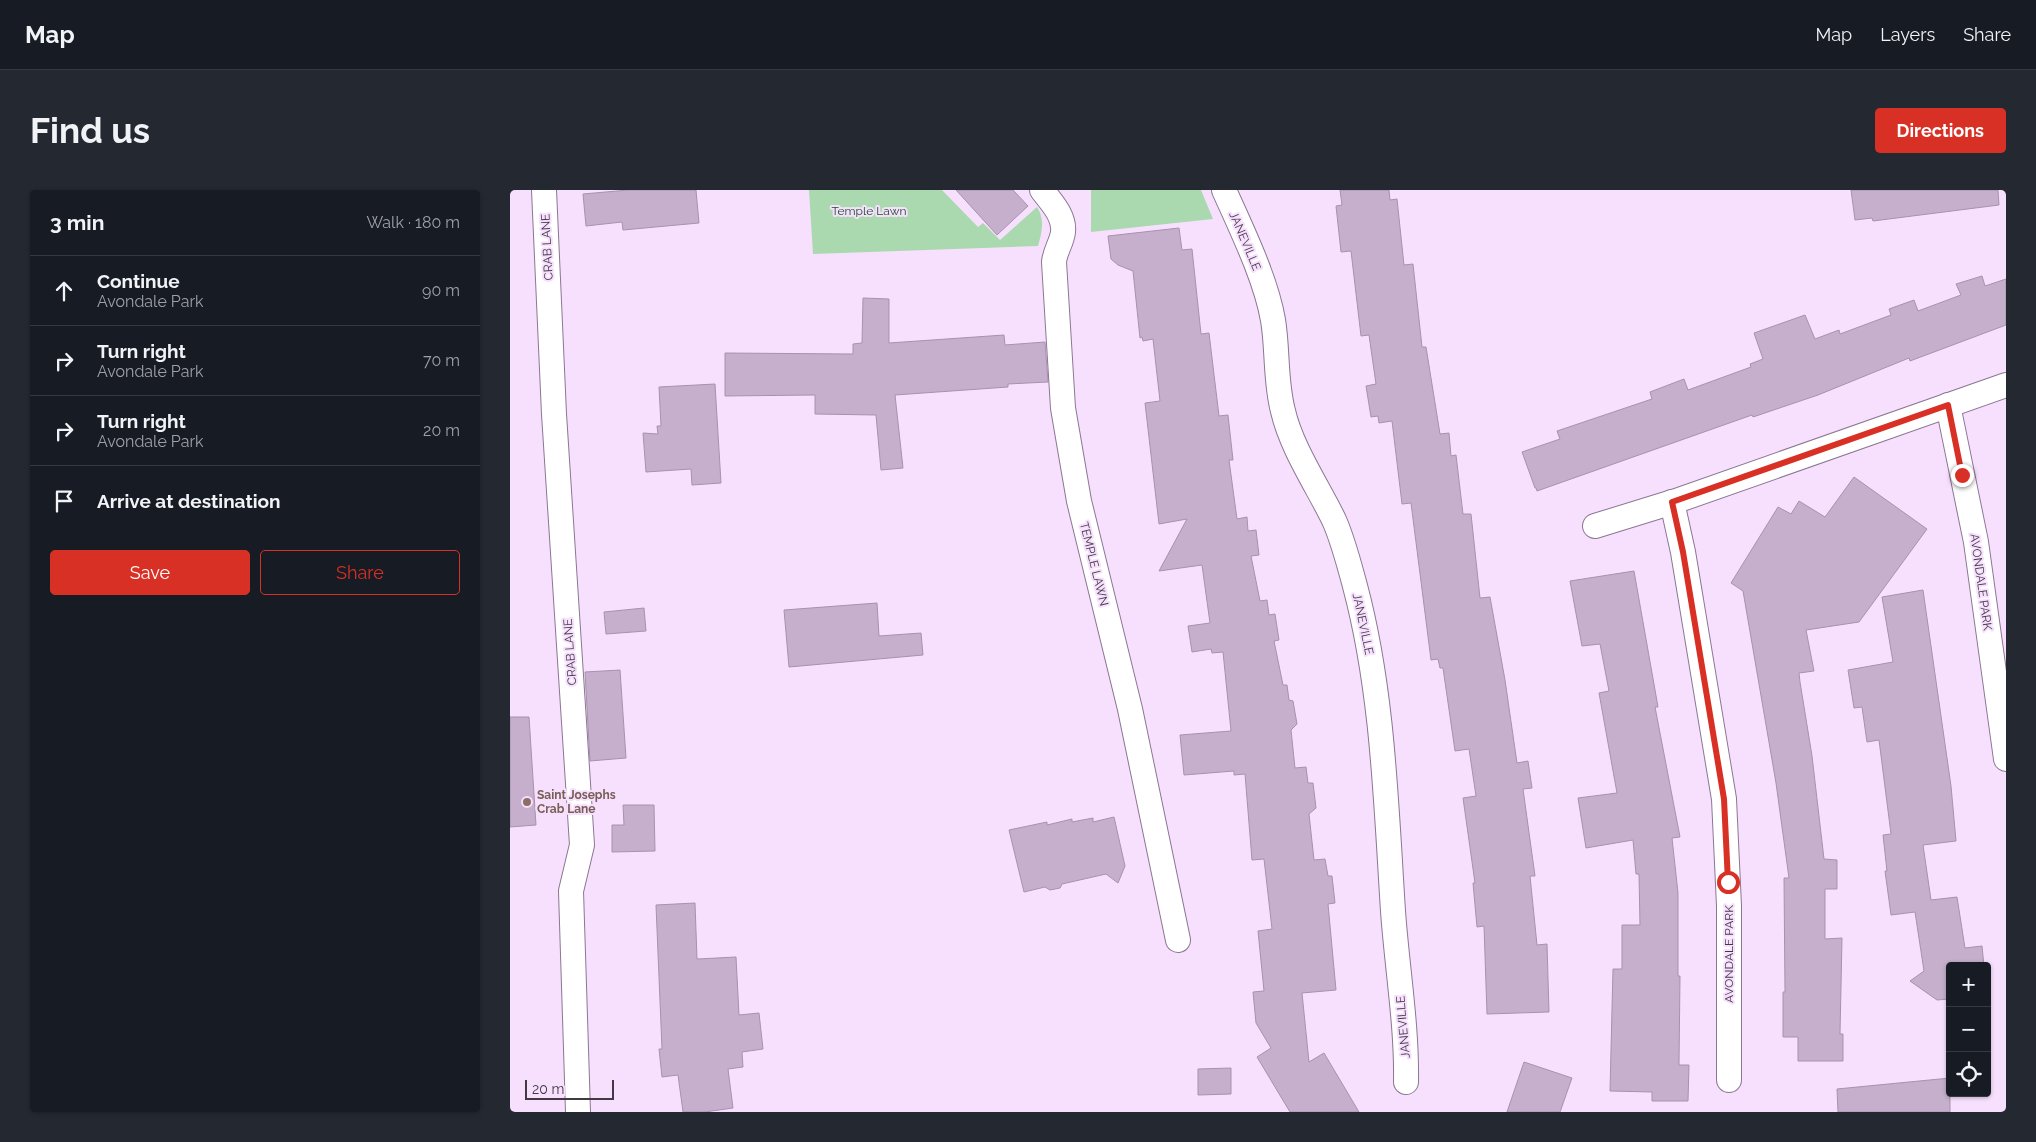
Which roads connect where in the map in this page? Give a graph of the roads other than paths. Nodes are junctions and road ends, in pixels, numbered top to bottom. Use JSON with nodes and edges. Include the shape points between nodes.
{"nodes":[{"id":1,"x":544,"y":190,"type":"edge"},
{"id":2,"x":1042,"y":190,"type":"edge"},
{"id":3,"x":1224,"y":190,"type":"edge"},
{"id":4,"x":2006,"y":385,"type":"edge"},
{"id":5,"x":1948,"y":405,"type":"junction"},
{"id":6,"x":1672,"y":502,"type":"junction"},
{"id":7,"x":1595,"y":526,"type":"dead end"},
{"id":8,"x":2006,"y":759,"type":"edge"},
{"id":9,"x":1178,"y":940,"type":"dead end"},
{"id":10,"x":1729,"y":1080,"type":"dead end"},
{"id":11,"x":1406,"y":1082,"type":"dead end"},
{"id":12,"x":578,"y":1112,"type":"edge"}],
"edges":[{"from":1,"to":12,"type":"street","name":"CRAB LANE","via":[[554,419],[582,845],[571,891]]},
{"from":2,"to":9,"type":"street","name":"TEMPLE LAWN","via":[[1062,222],[1063,232],[1054,262],[1063,408],[1079,501],[1130,709]]},
{"from":3,"to":11,"type":"street","name":"JANEVILLE","via":[[1268,299],[1283,413],[1335,523],[1355,587],[1369,648],[1382,752]]},
{"from":4,"to":5,"type":"street"},
{"from":5,"to":6,"type":"street"},
{"from":5,"to":8,"type":"street","name":"AVONDALE PARK","via":[[1976,542]]},
{"from":6,"to":7,"type":"street"},
{"from":6,"to":10,"type":"street","name":"AVONDALE PARK","via":[[1724,799],[1729,906]]}]}
